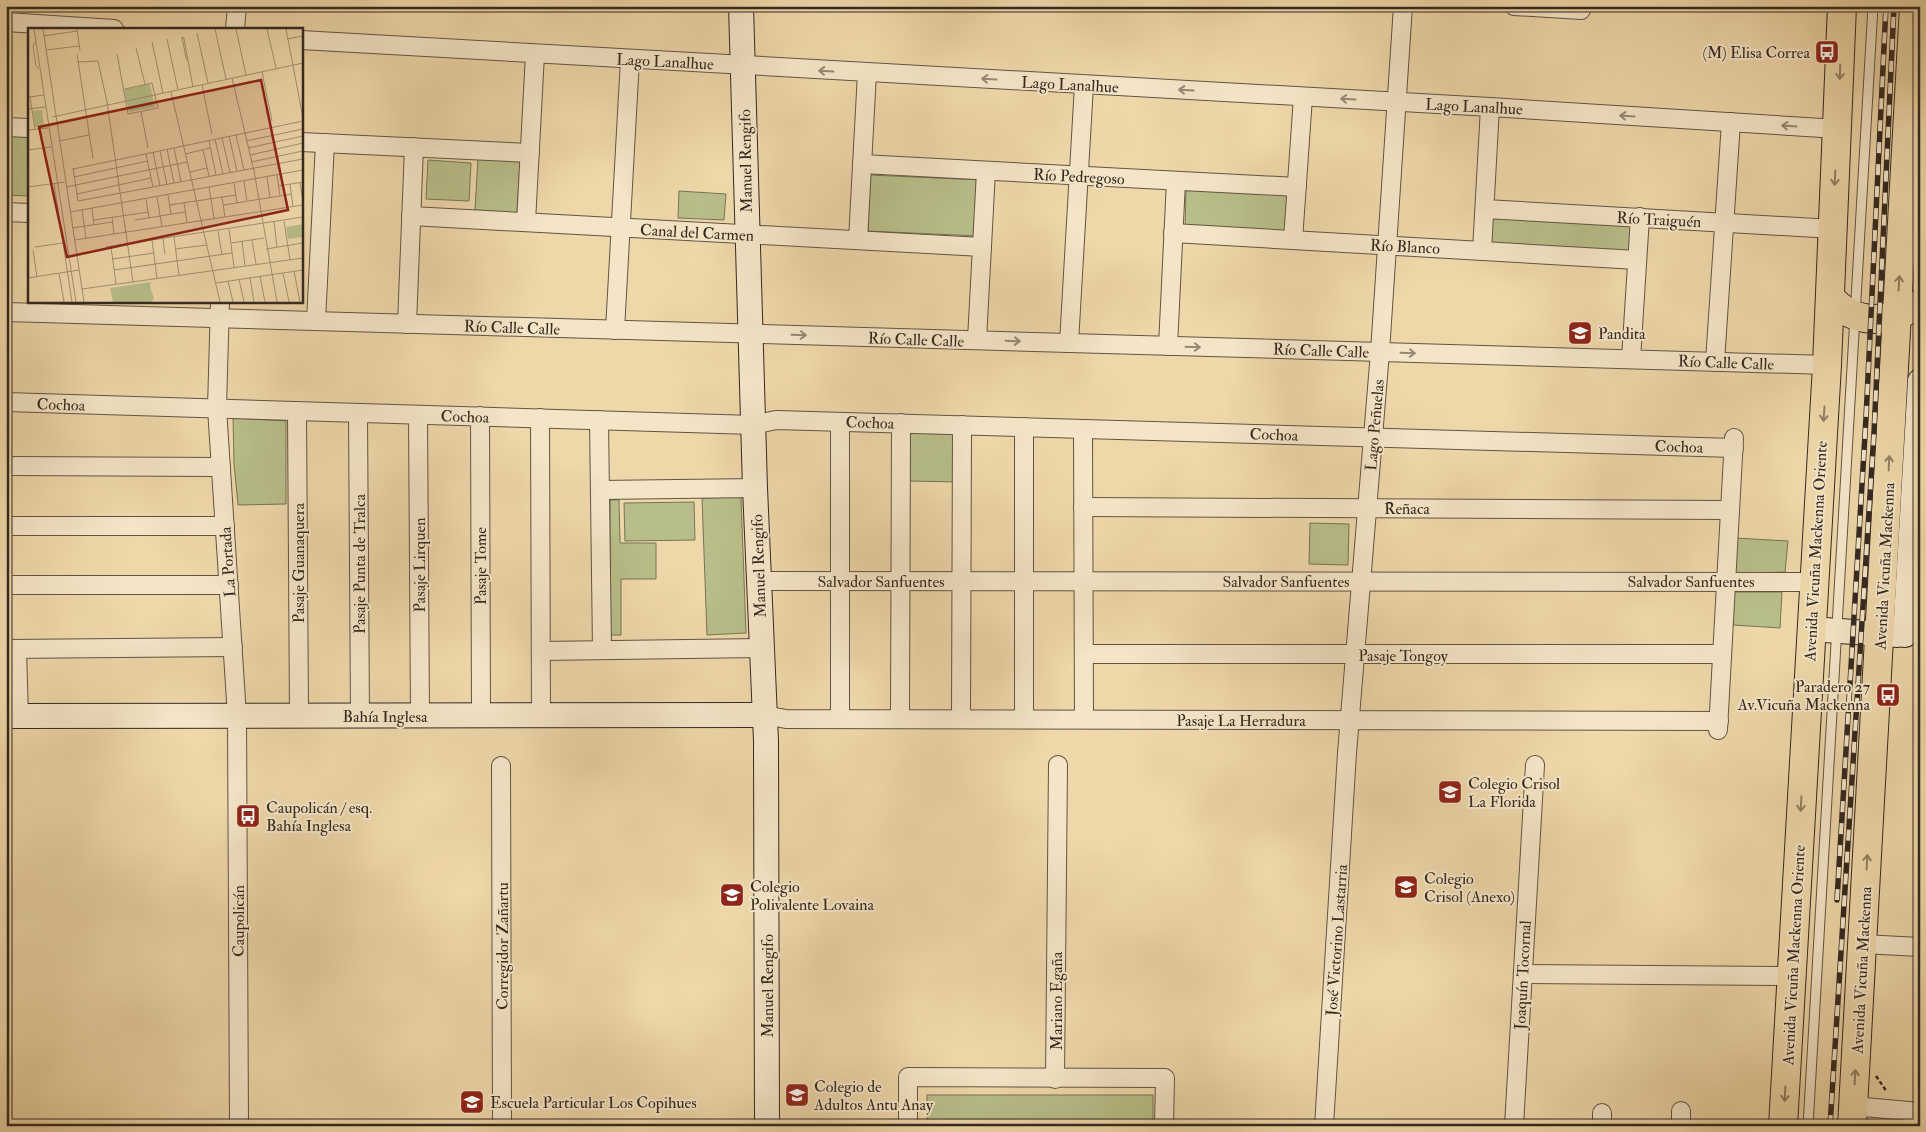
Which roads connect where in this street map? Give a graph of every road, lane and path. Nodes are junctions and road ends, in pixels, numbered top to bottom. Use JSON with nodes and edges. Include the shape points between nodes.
{"nodes":[{"id":1,"x":236,"y":6,"type":"edge"},
{"id":2,"x":741,"y":6,"type":"edge"},
{"id":3,"x":1403,"y":6,"type":"edge"},
{"id":4,"x":1514,"y":6,"type":"edge"},
{"id":5,"x":1842,"y":6,"type":"edge"},
{"id":6,"x":1873,"y":6,"type":"edge"},
{"id":7,"x":1914,"y":6,"type":"edge"},
{"id":8,"x":1544,"y":7,"type":"edge"},
{"id":9,"x":1581,"y":10,"type":"dead end"},
{"id":10,"x":6,"y":22,"type":"edge"},
{"id":11,"x":99,"y":28,"type":"edge"},
{"id":12,"x":235,"y":28,"type":"edge"},
{"id":13,"x":302,"y":40,"type":"edge"},
{"id":14,"x":535,"y":54,"type":"junction"},
{"id":15,"x":1920,"y":54,"type":"edge"},
{"id":16,"x":630,"y":59,"type":"junction"},
{"id":17,"x":743,"y":66,"type":"junction"},
{"id":18,"x":867,"y":73,"type":"junction"},
{"id":19,"x":1909,"y":83,"type":"junction"},
{"id":20,"x":1084,"y":85,"type":"junction"},
{"id":21,"x":1303,"y":97,"type":"junction"},
{"id":22,"x":1397,"y":102,"type":"junction"},
{"id":23,"x":1490,"y":107,"type":"junction"},
{"id":24,"x":1731,"y":122,"type":"junction"},
{"id":25,"x":6,"y":127,"type":"edge"},
{"id":26,"x":28,"y":128,"type":"edge"},
{"id":27,"x":1838,"y":129,"type":"junction"},
{"id":28,"x":302,"y":142,"type":"edge"},
{"id":29,"x":325,"y":143,"type":"junction"},
{"id":30,"x":414,"y":147,"type":"junction"},
{"id":31,"x":530,"y":153,"type":"junction"},
{"id":32,"x":862,"y":164,"type":"junction"},
{"id":33,"x":986,"y":171,"type":"junction"},
{"id":34,"x":1078,"y":176,"type":"junction"},
{"id":35,"x":1176,"y":181,"type":"junction"},
{"id":36,"x":1297,"y":187,"type":"junction"},
{"id":37,"x":1485,"y":209,"type":"junction"},
{"id":38,"x":6,"y":212,"type":"edge"},
{"id":39,"x":28,"y":213,"type":"edge"},
{"id":40,"x":411,"y":216,"type":"junction"},
{"id":41,"x":1640,"y":218,"type":"junction"},
{"id":42,"x":526,"y":222,"type":"junction"},
{"id":43,"x":1724,"y":222,"type":"junction"},
{"id":44,"x":621,"y":228,"type":"junction"},
{"id":45,"x":1833,"y":229,"type":"junction"},
{"id":46,"x":1173,"y":233,"type":"junction"},
{"id":47,"x":747,"y":234,"type":"junction"},
{"id":48,"x":858,"y":240,"type":"junction"},
{"id":49,"x":1293,"y":240,"type":"junction"},
{"id":50,"x":1387,"y":245,"type":"junction"},
{"id":51,"x":982,"y":247,"type":"junction"},
{"id":52,"x":1482,"y":251,"type":"junction"},
{"id":53,"x":1637,"y":260,"type":"junction"},
{"id":54,"x":1830,"y":297,"type":"junction"},
{"id":55,"x":35,"y":307,"type":"edge"},
{"id":56,"x":121,"y":308,"type":"edge"},
{"id":57,"x":219,"y":310,"type":"edge"},
{"id":58,"x":1908,"y":310,"type":"edge"},
{"id":59,"x":6,"y":312,"type":"edge"},
{"id":60,"x":1855,"y":317,"type":"junction"},
{"id":61,"x":316,"y":321,"type":"junction"},
{"id":62,"x":407,"y":324,"type":"junction"},
{"id":63,"x":615,"y":330,"type":"junction"},
{"id":64,"x":750,"y":334,"type":"junction"},
{"id":65,"x":977,"y":340,"type":"junction"},
{"id":66,"x":1069,"y":343,"type":"junction"},
{"id":67,"x":1168,"y":346,"type":"junction"},
{"id":68,"x":1380,"y":352,"type":"junction"},
{"id":69,"x":1631,"y":359,"type":"junction"},
{"id":70,"x":1715,"y":362,"type":"junction"},
{"id":71,"x":1827,"y":366,"type":"junction"},
{"id":72,"x":1920,"y":381,"type":"edge"},
{"id":73,"x":6,"y":402,"type":"edge"},
{"id":74,"x":217,"y":408,"type":"junction"},
{"id":75,"x":297,"y":411,"type":"junction"},
{"id":76,"x":358,"y":413,"type":"junction"},
{"id":77,"x":418,"y":414,"type":"junction"},
{"id":78,"x":480,"y":416,"type":"junction"},
{"id":79,"x":540,"y":418,"type":"junction"},
{"id":80,"x":600,"y":420,"type":"junction"},
{"id":81,"x":840,"y":422,"type":"junction"},
{"id":82,"x":901,"y":423,"type":"junction"},
{"id":83,"x":753,"y":425,"type":"junction"},
{"id":84,"x":962,"y":425,"type":"junction"},
{"id":85,"x":1024,"y":427,"type":"junction"},
{"id":86,"x":1083,"y":429,"type":"junction"},
{"id":87,"x":1373,"y":437,"type":"junction"},
{"id":88,"x":6,"y":466,"type":"edge"},
{"id":89,"x":221,"y":467,"type":"junction"},
{"id":90,"x":1917,"y":469,"type":"edge"},
{"id":91,"x":755,"y":488,"type":"junction"},
{"id":92,"x":600,"y":490,"type":"junction"},
{"id":93,"x":1083,"y":507,"type":"junction"},
{"id":94,"x":1367,"y":508,"type":"junction"},
{"id":95,"x":1730,"y":510,"type":"junction"},
{"id":96,"x":6,"y":526,"type":"edge"},
{"id":97,"x":225,"y":526,"type":"junction"},
{"id":98,"x":758,"y":581,"type":"junction"},
{"id":99,"x":840,"y":581,"type":"junction"},
{"id":100,"x":900,"y":581,"type":"junction"},
{"id":101,"x":962,"y":581,"type":"junction"},
{"id":102,"x":1024,"y":581,"type":"junction"},
{"id":103,"x":1084,"y":581,"type":"junction"},
{"id":104,"x":1361,"y":581,"type":"junction"},
{"id":105,"x":1725,"y":581,"type":"junction"},
{"id":106,"x":1813,"y":582,"type":"junction"},
{"id":107,"x":6,"y":585,"type":"edge"},
{"id":108,"x":229,"y":585,"type":"junction"},
{"id":109,"x":1823,"y":630,"type":"junction"},
{"id":110,"x":1902,"y":635,"type":"edge"},
{"id":111,"x":233,"y":647,"type":"junction"},
{"id":112,"x":761,"y":648,"type":"junction"},
{"id":113,"x":12,"y":649,"type":"edge"},
{"id":114,"x":541,"y":650,"type":"junction"},
{"id":115,"x":602,"y":650,"type":"junction"},
{"id":116,"x":1084,"y":654,"type":"junction"},
{"id":117,"x":1722,"y":654,"type":"junction"},
{"id":118,"x":1355,"y":655,"type":"junction"},
{"id":119,"x":764,"y":715,"type":"junction"},
{"id":120,"x":12,"y":716,"type":"edge"},
{"id":121,"x":237,"y":716,"type":"junction"},
{"id":122,"x":299,"y":716,"type":"junction"},
{"id":123,"x":360,"y":716,"type":"junction"},
{"id":124,"x":420,"y":716,"type":"junction"},
{"id":125,"x":481,"y":716,"type":"junction"},
{"id":126,"x":541,"y":716,"type":"junction"},
{"id":127,"x":840,"y":719,"type":"junction"},
{"id":128,"x":900,"y":719,"type":"junction"},
{"id":129,"x":961,"y":719,"type":"junction"},
{"id":130,"x":1024,"y":719,"type":"junction"},
{"id":131,"x":1084,"y":719,"type":"junction"},
{"id":132,"x":1350,"y":720,"type":"junction"},
{"id":133,"x":1347,"y":754,"type":"joint"},
{"id":134,"x":1058,"y":765,"type":"dead end"},
{"id":135,"x":1535,"y":765,"type":"dead end"},
{"id":136,"x":501,"y":766,"type":"dead end"},
{"id":137,"x":1862,"y":944,"type":"junction"},
{"id":138,"x":1920,"y":948,"type":"edge"},
{"id":139,"x":1522,"y":974,"type":"junction"},
{"id":140,"x":1792,"y":976,"type":"junction"},
{"id":141,"x":1055,"y":1079,"type":"junction"},
{"id":142,"x":1920,"y":1112,"type":"edge"},
{"id":143,"x":1852,"y":1116,"type":"edge"},
{"id":144,"x":239,"y":1126,"type":"edge"},
{"id":145,"x":502,"y":1126,"type":"edge"},
{"id":146,"x":767,"y":1126,"type":"edge"},
{"id":147,"x":908,"y":1126,"type":"edge"},
{"id":148,"x":1164,"y":1126,"type":"edge"},
{"id":149,"x":1324,"y":1126,"type":"edge"},
{"id":150,"x":1514,"y":1126,"type":"edge"},
{"id":151,"x":1783,"y":1126,"type":"edge"},
{"id":152,"x":1808,"y":1126,"type":"edge"}],
"edges":[{"from":1,"to":12,"type":"street"},
{"from":2,"to":17,"type":"street","name":"Manuel Rengifo"},
{"from":3,"to":22,"type":"street","name":"Lago Peñuelas"},
{"from":4,"to":8,"type":"street"},
{"from":5,"to":27,"type":"main road","name":"Avenida Vicuña Mackenna Oriente","one_way":true},
{"from":6,"to":60,"type":"lane"},
{"from":7,"to":19,"type":"main road","name":"Avenida Vicuña Mackenna"},
{"from":8,"to":9,"type":"street"},
{"from":10,"to":11,"type":"street"},
{"from":13,"to":14,"type":"street","name":"Lago Lanalhue"},
{"from":14,"to":16,"type":"street","name":"Lago Lanalhue"},
{"from":14,"to":31,"type":"street"},
{"from":15,"to":19,"type":"main road"},
{"from":16,"to":17,"type":"street","name":"Lago Lanalhue"},
{"from":16,"to":44,"type":"street"},
{"from":18,"to":17,"type":"street","name":"Lago Lanalhue","one_way":true},
{"from":17,"to":47,"type":"street","name":"Manuel Rengifo"},
{"from":20,"to":18,"type":"street","name":"Lago Lanalhue","one_way":true},
{"from":18,"to":32,"type":"street"},
{"from":58,"to":19,"type":"main road","name":"Avenida Vicuña Mackenna","one_way":true},
{"from":21,"to":20,"type":"street","name":"Lago Lanalhue","one_way":true},
{"from":20,"to":34,"type":"street"},
{"from":22,"to":21,"type":"street","name":"Lago Lanalhue","one_way":true},
{"from":21,"to":36,"type":"street"},
{"from":22,"to":23,"type":"street","name":"Lago Lanalhue"},
{"from":22,"to":50,"type":"street","name":"Lago Peñuelas"},
{"from":24,"to":23,"type":"street","name":"Lago Lanalhue","one_way":true},
{"from":23,"to":37,"type":"street"},
{"from":27,"to":24,"type":"street","name":"Lago Lanalhue","one_way":true},
{"from":24,"to":43,"type":"street"},
{"from":25,"to":26,"type":"street"},
{"from":27,"to":45,"type":"main road","name":"Avenida Vicuña Mackenna Oriente","one_way":true},
{"from":28,"to":29,"type":"street"},
{"from":29,"to":30,"type":"street"},
{"from":29,"to":61,"type":"street"},
{"from":30,"to":31,"type":"street"},
{"from":30,"to":40,"type":"street"},
{"from":31,"to":42,"type":"street"},
{"from":32,"to":33,"type":"street","name":"Río Pedregoso"},
{"from":32,"to":48,"type":"street"},
{"from":33,"to":34,"type":"street","name":"Río Pedregoso"},
{"from":33,"to":51,"type":"street"},
{"from":34,"to":35,"type":"street","name":"Río Pedregoso"},
{"from":34,"to":66,"type":"street"},
{"from":35,"to":36,"type":"street","name":"Río Pedregoso"},
{"from":35,"to":46,"type":"street"},
{"from":36,"to":49,"type":"street"},
{"from":37,"to":41,"type":"street","name":"Río Traiguén"},
{"from":37,"to":52,"type":"street"},
{"from":38,"to":39,"type":"street"},
{"from":40,"to":42,"type":"street","name":"Canal del Carmen"},
{"from":40,"to":62,"type":"street"},
{"from":41,"to":43,"type":"street","name":"Río Traiguén"},
{"from":41,"to":53,"type":"street"},
{"from":42,"to":44,"type":"street","name":"Canal del Carmen"},
{"from":43,"to":45,"type":"street","name":"Río Traiguén"},
{"from":43,"to":70,"type":"street"},
{"from":44,"to":47,"type":"street","name":"Canal del Carmen"},
{"from":44,"to":63,"type":"street"},
{"from":45,"to":54,"type":"main road","name":"Avenida Vicuña Mackenna Oriente"},
{"from":46,"to":49,"type":"street","name":"Río Blanco"},
{"from":46,"to":67,"type":"street"},
{"from":47,"to":48,"type":"street","name":"Canal del Carmen"},
{"from":47,"to":64,"type":"street","name":"Manuel Rengifo"},
{"from":48,"to":51,"type":"street","name":"Canal del Carmen"},
{"from":49,"to":50,"type":"street","name":"Río Blanco"},
{"from":50,"to":52,"type":"street","name":"Río Blanco"},
{"from":50,"to":68,"type":"street","name":"Lago Peñuelas"},
{"from":51,"to":65,"type":"street"},
{"from":52,"to":53,"type":"street","name":"Río Blanco"},
{"from":53,"to":69,"type":"street"},
{"from":54,"to":60,"type":"main road"},
{"from":54,"to":71,"type":"main road","name":"Avenida Vicuña Mackenna Oriente"},
{"from":55,"to":56,"type":"street","name":"Río Calle Calle"},
{"from":55,"to":59,"type":"street","name":"Río Calle Calle"},
{"from":56,"to":57,"type":"street","name":"Río Calle Calle"},
{"from":57,"to":61,"type":"street","name":"Río Calle Calle"},
{"from":57,"to":74,"type":"street","name":"La Portada"},
{"from":58,"to":60,"type":"main road","via":[[1869,319]]},
{"from":110,"to":58,"type":"main road","name":"Avenida Vicuña Mackenna","one_way":true},
{"from":60,"to":109,"type":"lane"},
{"from":61,"to":62,"type":"street","name":"Río Calle Calle"},
{"from":62,"to":63,"type":"street","name":"Río Calle Calle"},
{"from":63,"to":64,"type":"street","name":"Río Calle Calle"},
{"from":64,"to":65,"type":"street","name":"Río Calle Calle","one_way":true},
{"from":64,"to":83,"type":"street","name":"Manuel Rengifo"},
{"from":65,"to":66,"type":"street","name":"Río Calle Calle","one_way":true},
{"from":66,"to":67,"type":"street","name":"Río Calle Calle"},
{"from":67,"to":68,"type":"street","name":"Río Calle Calle","one_way":true},
{"from":68,"to":69,"type":"street","name":"Río Calle Calle","one_way":true},
{"from":68,"to":87,"type":"street","name":"Lago Peñuelas"},
{"from":69,"to":70,"type":"street","name":"Río Calle Calle"},
{"from":70,"to":71,"type":"street","name":"Río Calle Calle"},
{"from":71,"to":106,"type":"main road","name":"Avenida Vicuña Mackenna Oriente","one_way":true},
{"from":72,"to":90,"type":"street"},
{"from":73,"to":74,"type":"street","name":"Cochoa"},
{"from":74,"to":75,"type":"street","name":"Cochoa"},
{"from":74,"to":89,"type":"street","name":"La Portada"},
{"from":75,"to":76,"type":"street","name":"Cochoa"},
{"from":75,"to":122,"type":"street","name":"Pasaje Guanaquera"},
{"from":76,"to":77,"type":"street","name":"Cochoa"},
{"from":76,"to":123,"type":"street","name":"Pasaje Punta de Tralca"},
{"from":77,"to":78,"type":"street","name":"Cochoa"},
{"from":77,"to":124,"type":"street","name":"Pasaje Lirquen"},
{"from":78,"to":79,"type":"street","name":"Cochoa"},
{"from":78,"to":125,"type":"street","name":"Pasaje Tome"},
{"from":79,"to":80,"type":"street","name":"Cochoa"},
{"from":79,"to":114,"type":"street"},
{"from":80,"to":83,"type":"street","name":"Cochoa"},
{"from":80,"to":92,"type":"street"},
{"from":81,"to":82,"type":"street","name":"Cochoa"},
{"from":81,"to":83,"type":"street","name":"Cochoa","via":[[776,420]]},
{"from":81,"to":99,"type":"street"},
{"from":82,"to":84,"type":"street","name":"Cochoa"},
{"from":82,"to":100,"type":"street"},
{"from":83,"to":91,"type":"street","name":"Manuel Rengifo"},
{"from":84,"to":85,"type":"street","name":"Cochoa"},
{"from":84,"to":101,"type":"street"},
{"from":85,"to":86,"type":"street","name":"Cochoa"},
{"from":85,"to":102,"type":"street"},
{"from":86,"to":87,"type":"street","name":"Cochoa"},
{"from":86,"to":93,"type":"street"},
{"from":87,"to":94,"type":"street","name":"Lago Peñuelas"},
{"from":87,"to":95,"type":"street","name":"Cochoa","via":[[1734,443]]},
{"from":88,"to":89,"type":"street"},
{"from":89,"to":97,"type":"street","name":"La Portada"},
{"from":90,"to":110,"type":"street"},
{"from":91,"to":92,"type":"street"},
{"from":91,"to":98,"type":"street","name":"Manuel Rengifo"},
{"from":92,"to":115,"type":"street"},
{"from":93,"to":94,"type":"street","name":"Reñaca"},
{"from":93,"to":103,"type":"street"},
{"from":94,"to":95,"type":"street","name":"Reñaca"},
{"from":94,"to":104,"type":"street","name":"Lago Peñuelas"},
{"from":95,"to":105,"type":"street"},
{"from":96,"to":97,"type":"street"},
{"from":97,"to":108,"type":"street","name":"La Portada"},
{"from":98,"to":99,"type":"street","name":"Salvador Sanfuentes"},
{"from":98,"to":112,"type":"street","name":"Manuel Rengifo"},
{"from":99,"to":100,"type":"street","name":"Salvador Sanfuentes"},
{"from":99,"to":127,"type":"street"},
{"from":100,"to":101,"type":"street","name":"Salvador Sanfuentes"},
{"from":100,"to":128,"type":"street"},
{"from":101,"to":102,"type":"street","name":"Salvador Sanfuentes"},
{"from":101,"to":129,"type":"street"},
{"from":102,"to":103,"type":"street","name":"Salvador Sanfuentes"},
{"from":102,"to":130,"type":"street"},
{"from":103,"to":104,"type":"street","name":"Salvador Sanfuentes"},
{"from":103,"to":116,"type":"street"},
{"from":104,"to":105,"type":"street","name":"Salvador Sanfuentes"},
{"from":104,"to":118,"type":"street","name":"Lago Peñuelas"},
{"from":105,"to":106,"type":"street","name":"Salvador Sanfuentes"},
{"from":105,"to":117,"type":"street"},
{"from":106,"to":109,"type":"main road","name":"Avenida Vicuña Mackenna Oriente"},
{"from":107,"to":108,"type":"street"},
{"from":108,"to":111,"type":"street","name":"La Portada"},
{"from":109,"to":110,"type":"street"},
{"from":109,"to":140,"type":"main road","name":"Avenida Vicuña Mackenna Oriente","one_way":true},
{"from":109,"to":152,"type":"lane"},
{"from":137,"to":110,"type":"main road","name":"Avenida Vicuña Mackenna","one_way":true},
{"from":111,"to":113,"type":"street"},
{"from":111,"to":121,"type":"street","name":"La Portada"},
{"from":112,"to":115,"type":"street"},
{"from":112,"to":119,"type":"street","name":"Manuel Rengifo"},
{"from":113,"to":120,"type":"street"},
{"from":114,"to":115,"type":"street"},
{"from":114,"to":126,"type":"street"},
{"from":116,"to":118,"type":"street","name":"Pasaje Tongoy"},
{"from":116,"to":131,"type":"street"},
{"from":117,"to":118,"type":"street","name":"Pasaje Tongoy"},
{"from":117,"to":132,"type":"street","name":"Pasaje La Herradura","via":[[1718,725]]},
{"from":118,"to":132,"type":"street","name":"Lago Peñuelas"},
{"from":119,"to":126,"type":"street","name":"Bahía Inglesa"},
{"from":119,"to":127,"type":"street","name":"Pasaje La Herradura","via":[[786,719]]},
{"from":119,"to":146,"type":"street","name":"Manuel Rengifo"},
{"from":120,"to":121,"type":"street","name":"Bahía Inglesa"},
{"from":121,"to":122,"type":"street","name":"Bahía Inglesa"},
{"from":121,"to":144,"type":"street","name":"Caupolicán"},
{"from":122,"to":123,"type":"street","name":"Bahía Inglesa"},
{"from":123,"to":124,"type":"street","name":"Bahía Inglesa"},
{"from":124,"to":125,"type":"street","name":"Bahía Inglesa"},
{"from":125,"to":126,"type":"street","name":"Bahía Inglesa"},
{"from":127,"to":128,"type":"street","name":"Pasaje La Herradura"},
{"from":128,"to":129,"type":"street","name":"Pasaje La Herradura"},
{"from":129,"to":130,"type":"street","name":"Pasaje La Herradura"},
{"from":130,"to":131,"type":"street","name":"Pasaje La Herradura"},
{"from":131,"to":132,"type":"street","name":"Pasaje La Herradura"},
{"from":132,"to":133,"type":"street","name":"Lago Peñuelas"},
{"from":133,"to":149,"type":"street","name":"José Victorino Lastarria"},
{"from":134,"to":141,"type":"street","name":"Mariano Egaña"},
{"from":135,"to":139,"type":"street","name":"Joaquín Tocornal"},
{"from":136,"to":145,"type":"street","name":"Corregidor Zañartu"},
{"from":137,"to":138,"type":"street"},
{"from":143,"to":137,"type":"main road","name":"Avenida Vicuña Mackenna","one_way":true},
{"from":139,"to":140,"type":"street"},
{"from":139,"to":150,"type":"street","name":"Joaquín Tocornal"},
{"from":140,"to":151,"type":"main road","name":"Avenida Vicuña Mackenna Oriente","one_way":true},
{"from":141,"to":147,"type":"street","via":[[908,1077]]},
{"from":141,"to":148,"type":"street","via":[[1165,1078]]},
{"from":142,"to":143,"type":"street"}]}
